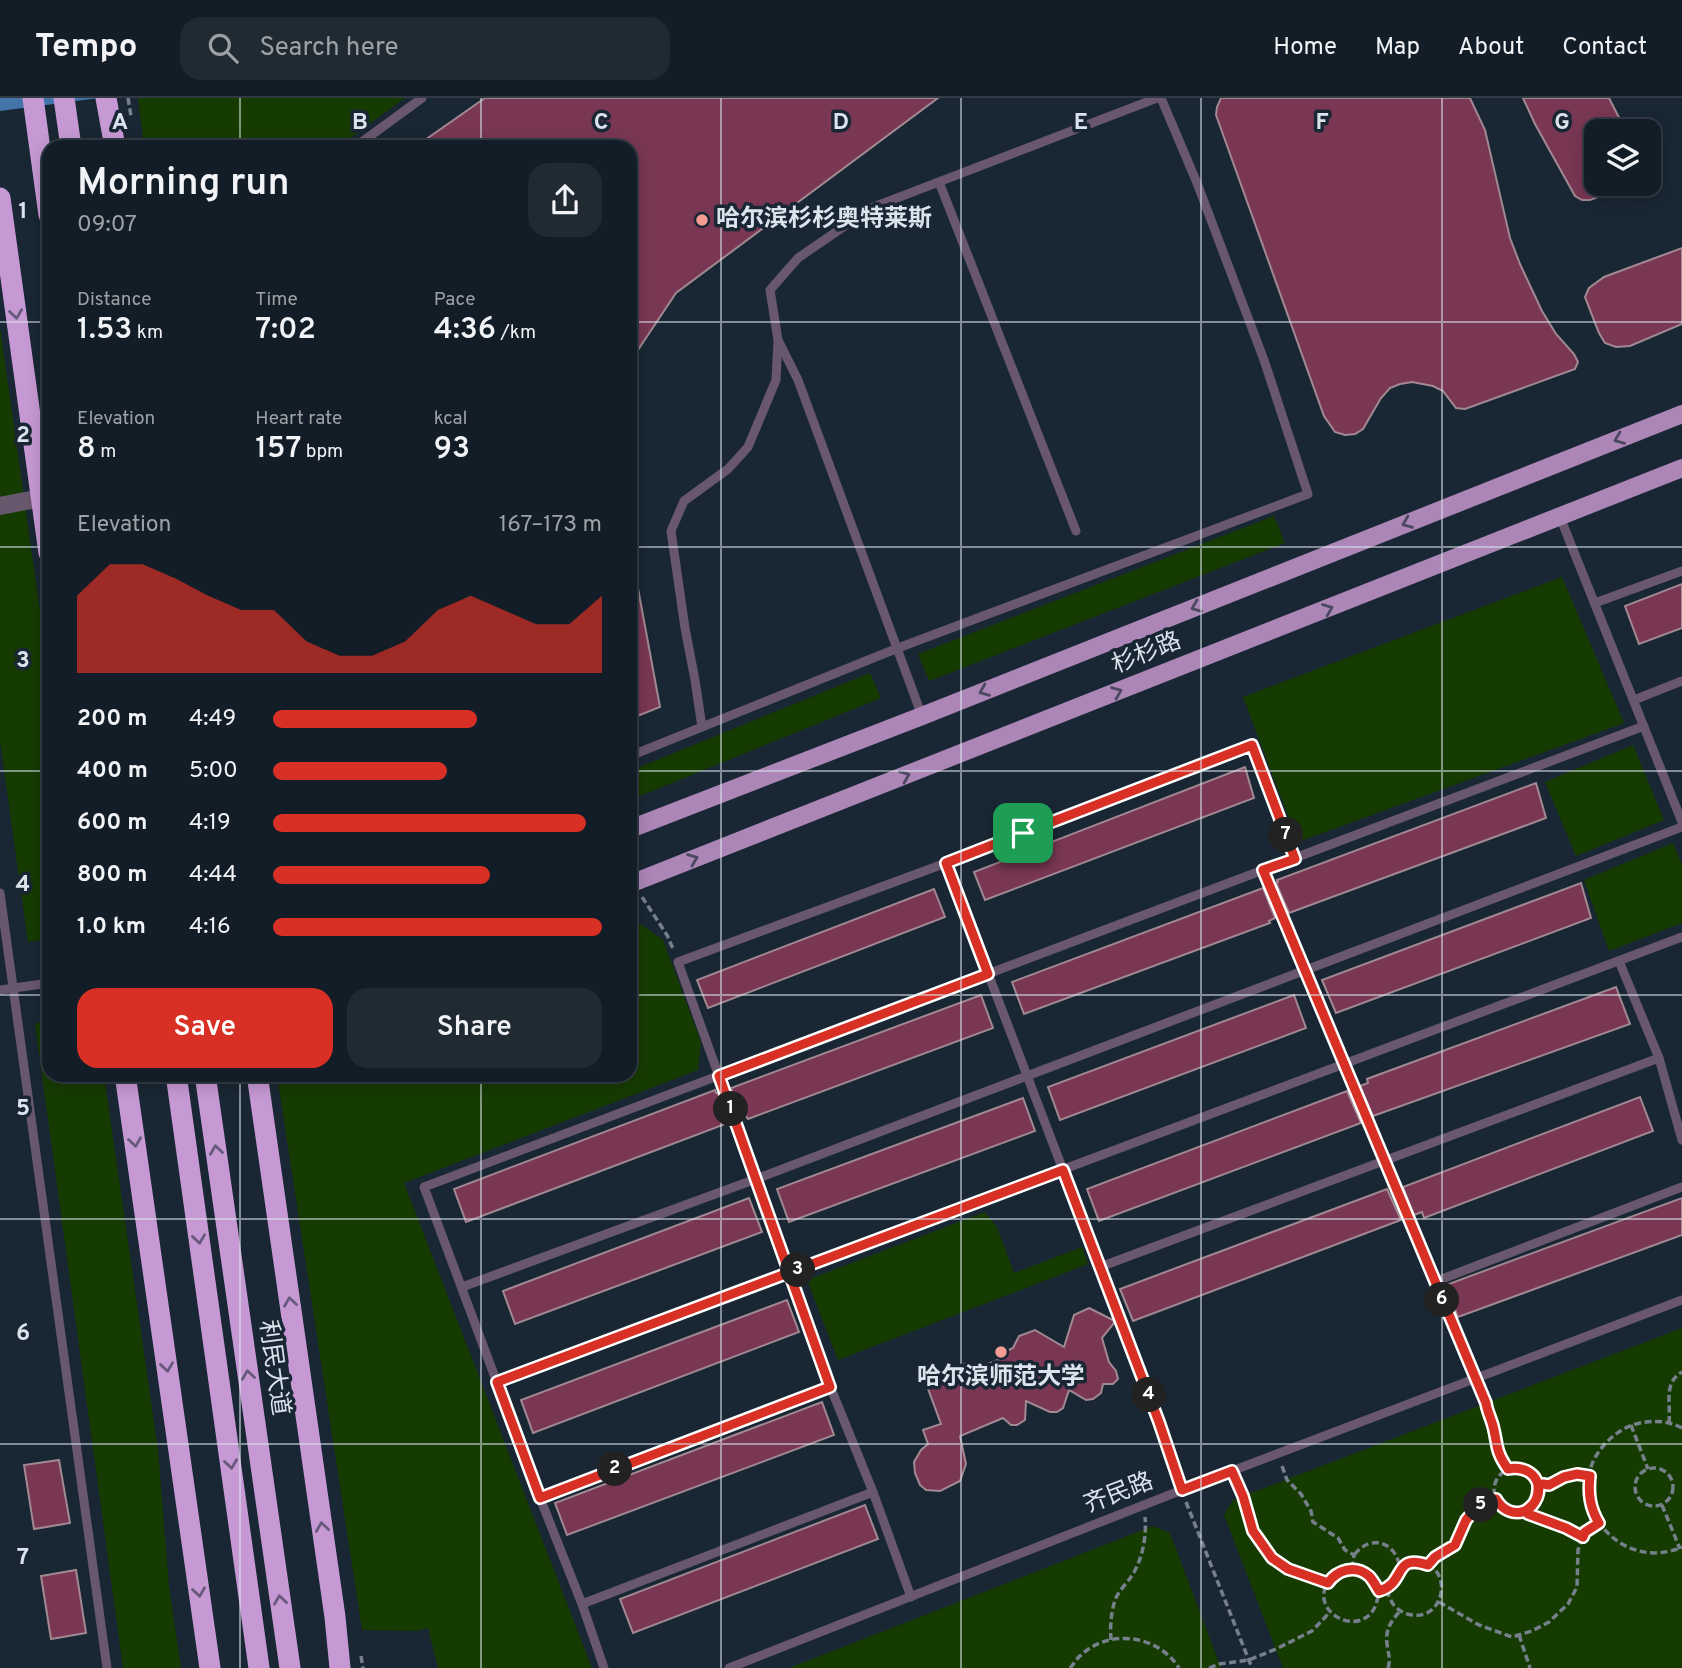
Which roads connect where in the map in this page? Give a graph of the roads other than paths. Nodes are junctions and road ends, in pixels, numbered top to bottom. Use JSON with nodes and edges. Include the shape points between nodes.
{"nodes":[{"id":1,"x":422,"y":98,"type":"edge"},
{"id":2,"x":1159,"y":98,"type":"edge"},
{"id":3,"x":107,"y":102,"type":"edge"},
{"id":4,"x":65,"y":105,"type":"edge"},
{"id":5,"x":34,"y":107,"type":"edge"},
{"id":6,"x":70,"y":140,"type":"edge"},
{"id":7,"x":114,"y":140,"type":"edge"},
{"id":8,"x":365,"y":140,"type":"edge"},
{"id":9,"x":42,"y":165,"type":"edge"},
{"id":10,"x":939,"y":182,"type":"junction"},
{"id":11,"x":0,"y":198,"type":"edge"},
{"id":12,"x":778,"y":340,"type":"junction"},
{"id":13,"x":1682,"y":414,"type":"edge"},
{"id":14,"x":1682,"y":468,"type":"edge"},
{"id":15,"x":41,"y":498,"type":"junction"},
{"id":16,"x":42,"y":505,"type":"edge"},
{"id":17,"x":0,"y":506,"type":"edge"},
{"id":18,"x":1560,"y":517,"type":"junction"},
{"id":19,"x":1076,"y":531,"type":"dead end"},
{"id":20,"x":1682,"y":571,"type":"edge"},
{"id":21,"x":1595,"y":603,"type":"junction"},
{"id":22,"x":898,"y":648,"type":"junction"},
{"id":23,"x":1682,"y":681,"type":"edge"},
{"id":24,"x":1634,"y":700,"type":"junction"},
{"id":25,"x":922,"y":716,"type":"junction"},
{"id":26,"x":1644,"y":726,"type":"junction"},
{"id":27,"x":702,"y":727,"type":"junction"},
{"id":28,"x":637,"y":753,"type":"edge"},
{"id":29,"x":1682,"y":824,"type":"edge"},
{"id":30,"x":637,"y":826,"type":"edge"},
{"id":31,"x":1295,"y":859,"type":"junction"},
{"id":32,"x":946,"y":863,"type":"junction"},
{"id":33,"x":1263,"y":870,"type":"junction"},
{"id":34,"x":637,"y":882,"type":"edge"},
{"id":35,"x":0,"y":893,"type":"edge"},
{"id":36,"x":1682,"y":937,"type":"edge"},
{"id":37,"x":1619,"y":961,"type":"junction"},
{"id":38,"x":1304,"y":970,"type":"junction"},
{"id":39,"x":988,"y":974,"type":"junction"},
{"id":40,"x":42,"y":984,"type":"edge"},
{"id":41,"x":13,"y":988,"type":"junction"},
{"id":42,"x":0,"y":990,"type":"edge"},
{"id":43,"x":1659,"y":1058,"type":"junction"},
{"id":44,"x":1344,"y":1065,"type":"junction"},
{"id":45,"x":719,"y":1076,"type":"junction"},
{"id":46,"x":1027,"y":1076,"type":"junction"},
{"id":47,"x":126,"y":1082,"type":"edge"},
{"id":48,"x":177,"y":1082,"type":"edge"},
{"id":49,"x":206,"y":1082,"type":"edge"},
{"id":50,"x":258,"y":1082,"type":"edge"},
{"id":51,"x":1682,"y":1140,"type":"edge"},
{"id":52,"x":1384,"y":1161,"type":"junction"},
{"id":53,"x":1063,"y":1170,"type":"junction"},
{"id":54,"x":755,"y":1179,"type":"junction"},
{"id":55,"x":1682,"y":1186,"type":"edge"},
{"id":56,"x":1100,"y":1266,"type":"junction"},
{"id":57,"x":789,"y":1273,"type":"junction"},
{"id":58,"x":1434,"y":1282,"type":"junction"},
{"id":59,"x":462,"y":1287,"type":"junction"},
{"id":60,"x":1682,"y":1300,"type":"edge"},
{"id":61,"x":1475,"y":1379,"type":"junction"},
{"id":62,"x":497,"y":1382,"type":"junction"},
{"id":63,"x":830,"y":1387,"type":"junction"},
{"id":64,"x":1182,"y":1490,"type":"junction"},
{"id":65,"x":873,"y":1492,"type":"junction"},
{"id":66,"x":540,"y":1498,"type":"junction"},
{"id":67,"x":911,"y":1597,"type":"junction"},
{"id":68,"x":582,"y":1604,"type":"junction"},
{"id":69,"x":107,"y":1668,"type":"edge"},
{"id":70,"x":210,"y":1668,"type":"edge"},
{"id":71,"x":259,"y":1668,"type":"edge"},
{"id":72,"x":290,"y":1668,"type":"edge"},
{"id":73,"x":340,"y":1668,"type":"edge"},
{"id":74,"x":604,"y":1668,"type":"edge"},
{"id":75,"x":729,"y":1668,"type":"edge"}],
"edges":[{"from":1,"to":8,"type":"lane"},
{"from":2,"to":10,"type":"lane"},
{"from":2,"to":22,"type":"lane","via":[[1264,360],[1308,495]]},
{"from":3,"to":7,"type":"highway"},
{"from":4,"to":6,"type":"highway"},
{"from":5,"to":9,"type":"highway"},
{"from":10,"to":12,"type":"lane","via":[[871,208],[798,258],[771,290]]},
{"from":10,"to":19,"type":"lane"},
{"from":11,"to":15,"type":"highway","one_way":true},
{"from":12,"to":22,"type":"lane","via":[[798,380]]},
{"from":12,"to":27,"type":"lane","via":[[776,380],[748,447],[728,469],[684,501],[671,531]]},
{"from":13,"to":25,"type":"main road","name":"杉杉路","one_way":true},
{"from":14,"to":18,"type":"main road","name":"杉杉路"},
{"from":15,"to":16,"type":"highway"},
{"from":15,"to":17,"type":"street"},
{"from":18,"to":21,"type":"lane"},
{"from":34,"to":18,"type":"main road","name":"杉杉路","one_way":true},
{"from":20,"to":21,"type":"lane"},
{"from":21,"to":24,"type":"lane"},
{"from":22,"to":25,"type":"lane"},
{"from":22,"to":27,"type":"lane"},
{"from":23,"to":24,"type":"lane"},
{"from":24,"to":26,"type":"lane"},
{"from":25,"to":30,"type":"main road","name":"杉杉路"},
{"from":26,"to":29,"type":"lane"},
{"from":26,"to":31,"type":"lane"},
{"from":27,"to":28,"type":"lane"},
{"from":29,"to":38,"type":"lane"},
{"from":31,"to":32,"type":"lane","via":[[1252,745]]},
{"from":31,"to":33,"type":"lane"},
{"from":32,"to":39,"type":"lane"},
{"from":32,"to":45,"type":"lane","via":[[678,962]]},
{"from":33,"to":38,"type":"lane"},
{"from":33,"to":39,"type":"lane"},
{"from":35,"to":41,"type":"lane"},
{"from":36,"to":37,"type":"lane"},
{"from":37,"to":43,"type":"lane"},
{"from":37,"to":44,"type":"lane"},
{"from":38,"to":44,"type":"lane"},
{"from":38,"to":46,"type":"lane"},
{"from":39,"to":45,"type":"lane"},
{"from":39,"to":46,"type":"lane"},
{"from":40,"to":41,"type":"lane"},
{"from":41,"to":42,"type":"lane"},
{"from":41,"to":69,"type":"lane"},
{"from":43,"to":51,"type":"lane"},
{"from":43,"to":52,"type":"lane"},
{"from":44,"to":52,"type":"lane"},
{"from":44,"to":53,"type":"lane"},
{"from":45,"to":54,"type":"lane"},
{"from":45,"to":59,"type":"lane","via":[[424,1187]]},
{"from":46,"to":53,"type":"lane"},
{"from":46,"to":54,"type":"lane"},
{"from":47,"to":70,"type":"highway","one_way":true},
{"from":48,"to":71,"type":"highway","one_way":true},
{"from":72,"to":49,"type":"highway","name":"利民大道","one_way":true},
{"from":73,"to":50,"type":"highway","one_way":true},
{"from":52,"to":56,"type":"lane"},
{"from":52,"to":58,"type":"lane"},
{"from":53,"to":56,"type":"lane"},
{"from":53,"to":57,"type":"lane"},
{"from":54,"to":57,"type":"lane"},
{"from":54,"to":59,"type":"lane"},
{"from":55,"to":58,"type":"lane"},
{"from":56,"to":64,"type":"lane"},
{"from":57,"to":62,"type":"lane"},
{"from":57,"to":63,"type":"lane"},
{"from":58,"to":61,"type":"lane"},
{"from":59,"to":62,"type":"lane"},
{"from":60,"to":61,"type":"lane","name":"齐民路"},
{"from":61,"to":64,"type":"lane","name":"齐民路"},
{"from":62,"to":66,"type":"lane"},
{"from":63,"to":65,"type":"lane"},
{"from":63,"to":66,"type":"lane"},
{"from":64,"to":67,"type":"lane","name":"齐民路"},
{"from":65,"to":67,"type":"lane"},
{"from":65,"to":68,"type":"lane"},
{"from":66,"to":68,"type":"lane"},
{"from":67,"to":75,"type":"lane","name":"齐民路"},
{"from":68,"to":74,"type":"lane"}]}
